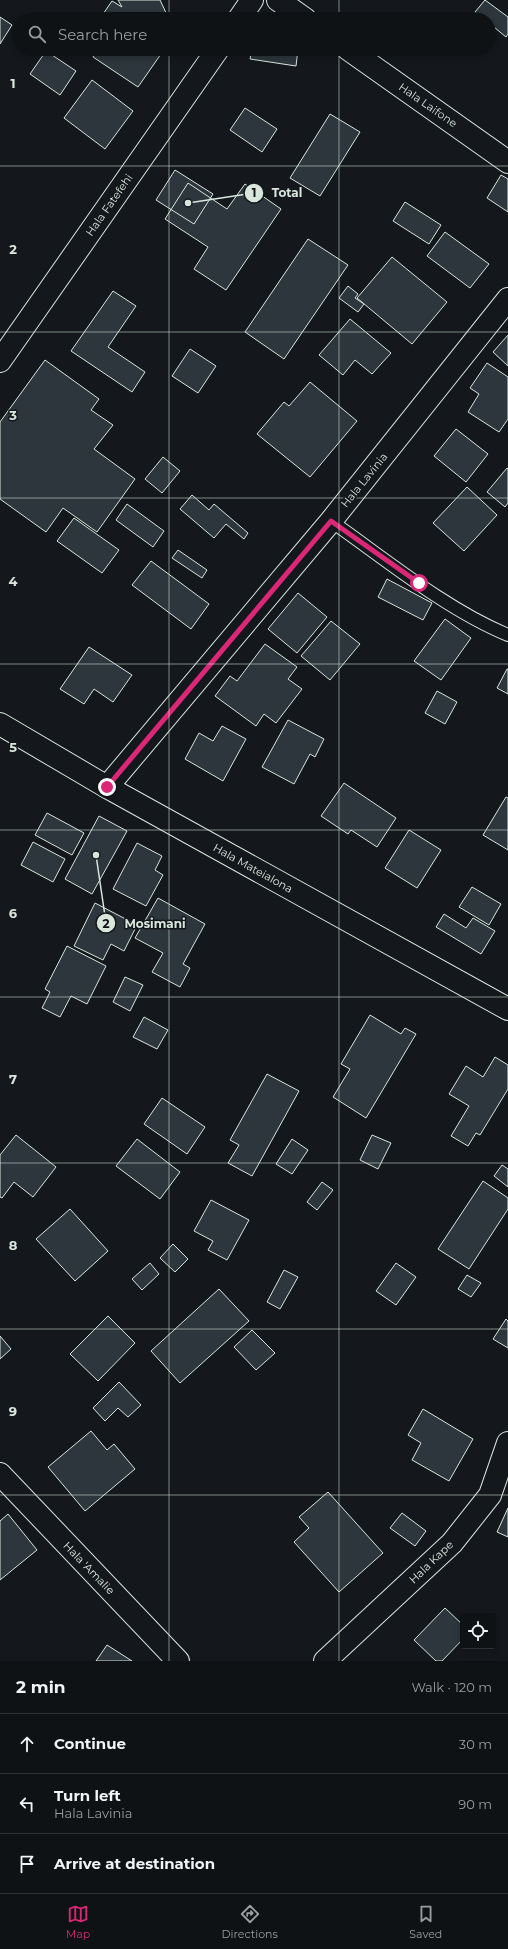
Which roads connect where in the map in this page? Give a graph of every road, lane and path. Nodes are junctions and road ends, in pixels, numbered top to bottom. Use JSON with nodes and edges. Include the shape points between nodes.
{"nodes":[{"id":1,"x":252,"y":0,"type":"edge"},
{"id":2,"x":278,"y":0,"type":"edge"},
{"id":3,"x":244,"y":12,"type":"edge"},
{"id":4,"x":295,"y":12,"type":"edge"},
{"id":5,"x":213,"y":56,"type":"edge"},
{"id":6,"x":358,"y":56,"type":"edge"},
{"id":7,"x":508,"y":162,"type":"edge"},
{"id":8,"x":508,"y":299,"type":"edge"},
{"id":9,"x":0,"y":361,"type":"edge"},
{"id":10,"x":331,"y":521,"type":"junction"},
{"id":11,"x":508,"y":635,"type":"edge"},
{"id":12,"x":0,"y":724,"type":"edge"},
{"id":13,"x":107,"y":787,"type":"junction"},
{"id":14,"x":508,"y":1009,"type":"edge"},
{"id":15,"x":508,"y":1443,"type":"edge"},
{"id":16,"x":0,"y":1474,"type":"edge"},
{"id":17,"x":178,"y":1661,"type":"edge"},
{"id":18,"x":325,"y":1661,"type":"edge"}],
"edges":[{"from":1,"to":3,"type":"street"},
{"from":2,"to":4,"type":"street"},
{"from":5,"to":9,"type":"street","name":"Hala Fatefehi"},
{"from":6,"to":7,"type":"street","name":"Hala Laifone"},
{"from":8,"to":10,"type":"street","name":"Hala Lavinia"},
{"from":10,"to":11,"type":"lane","via":[[483,625]]},
{"from":10,"to":13,"type":"street","name":"Hala Lavinia"},
{"from":12,"to":13,"type":"street","name":"Hala Mateialona"},
{"from":13,"to":14,"type":"street","name":"Hala Mateialona"},
{"from":15,"to":18,"type":"street","name":"Hala Kape","via":[[490,1494],[452,1543]]},
{"from":16,"to":17,"type":"street","name":"Hala 'Amalie"}]}
